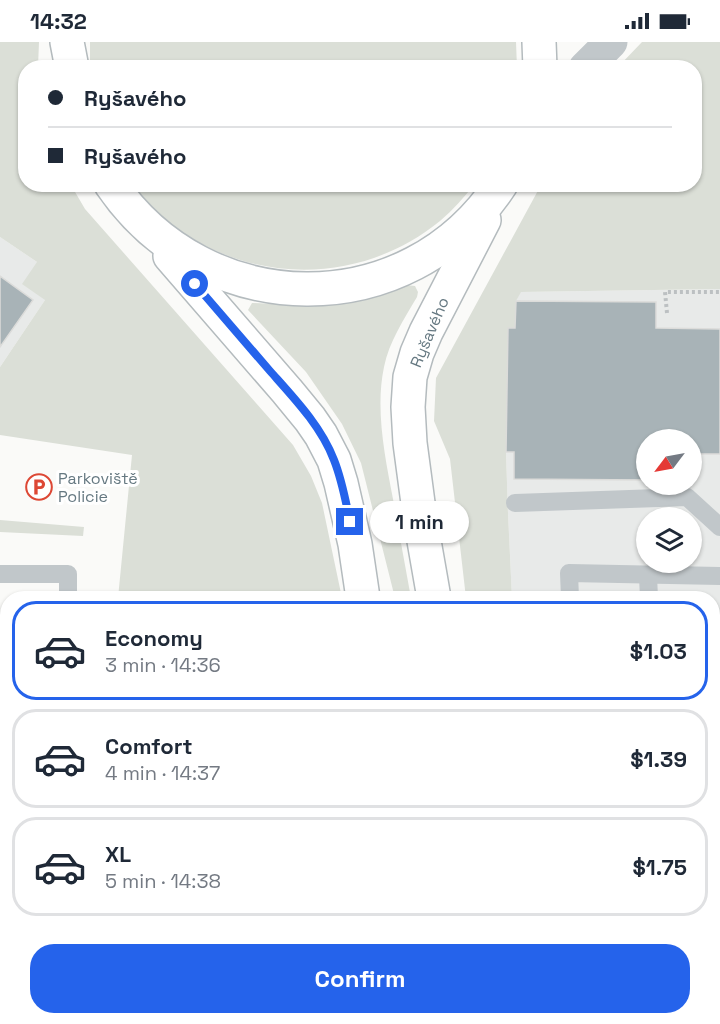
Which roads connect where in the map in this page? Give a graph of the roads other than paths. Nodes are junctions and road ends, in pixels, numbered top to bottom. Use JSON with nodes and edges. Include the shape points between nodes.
{"nodes":[{"id":1,"x":67,"y":42,"type":"edge"},
{"id":2,"x":72,"y":42,"type":"edge"},
{"id":3,"x":539,"y":42,"type":"edge"},
{"id":4,"x":611,"y":42,"type":"edge"},
{"id":5,"x":70,"y":60,"type":"edge"},
{"id":6,"x":72,"y":60,"type":"edge"},
{"id":7,"x":540,"y":60,"type":"edge"},
{"id":8,"x":593,"y":60,"type":"edge"},
{"id":9,"x":117,"y":192,"type":"edge"},
{"id":10,"x":496,"y":192,"type":"edge"},
{"id":11,"x":498,"y":192,"type":"edge"},
{"id":12,"x":134,"y":213,"type":"junction"},
{"id":13,"x":515,"y":503,"type":"dead end"},
{"id":14,"x":720,"y":527,"type":"edge"},
{"id":15,"x":0,"y":574,"type":"edge"},
{"id":16,"x":648,"y":576,"type":"junction"},
{"id":17,"x":720,"y":576,"type":"edge"},
{"id":18,"x":68,"y":591,"type":"edge"},
{"id":19,"x":362,"y":591,"type":"edge"},
{"id":20,"x":433,"y":591,"type":"edge"},
{"id":21,"x":570,"y":591,"type":"edge"},
{"id":22,"x":649,"y":591,"type":"edge"}],
"edges":[{"from":1,"to":5,"type":"main road"},
{"from":2,"to":6,"type":"main road"},
{"from":3,"to":7,"type":"main road"},
{"from":4,"to":8,"type":"street"},
{"from":9,"to":12,"type":"main road"},
{"from":10,"to":12,"type":"main road","via":[[456,235],[420,260],[382,277],[325,289],[262,285],[217,272],[172,247]]},
{"from":11,"to":20,"type":"main road","name":"Ryšavého","via":[[426,332],[410,377],[410,443]]},
{"from":12,"to":19,"type":"main road","via":[[321,435],[341,483]]},
{"from":13,"to":14,"type":"lane","via":[[687,497]]},
{"from":15,"to":18,"type":"lane","via":[[68,574]]},
{"from":16,"to":17,"type":"lane"},
{"from":16,"to":21,"type":"lane","via":[[569,573]]},
{"from":16,"to":22,"type":"lane"}]}
